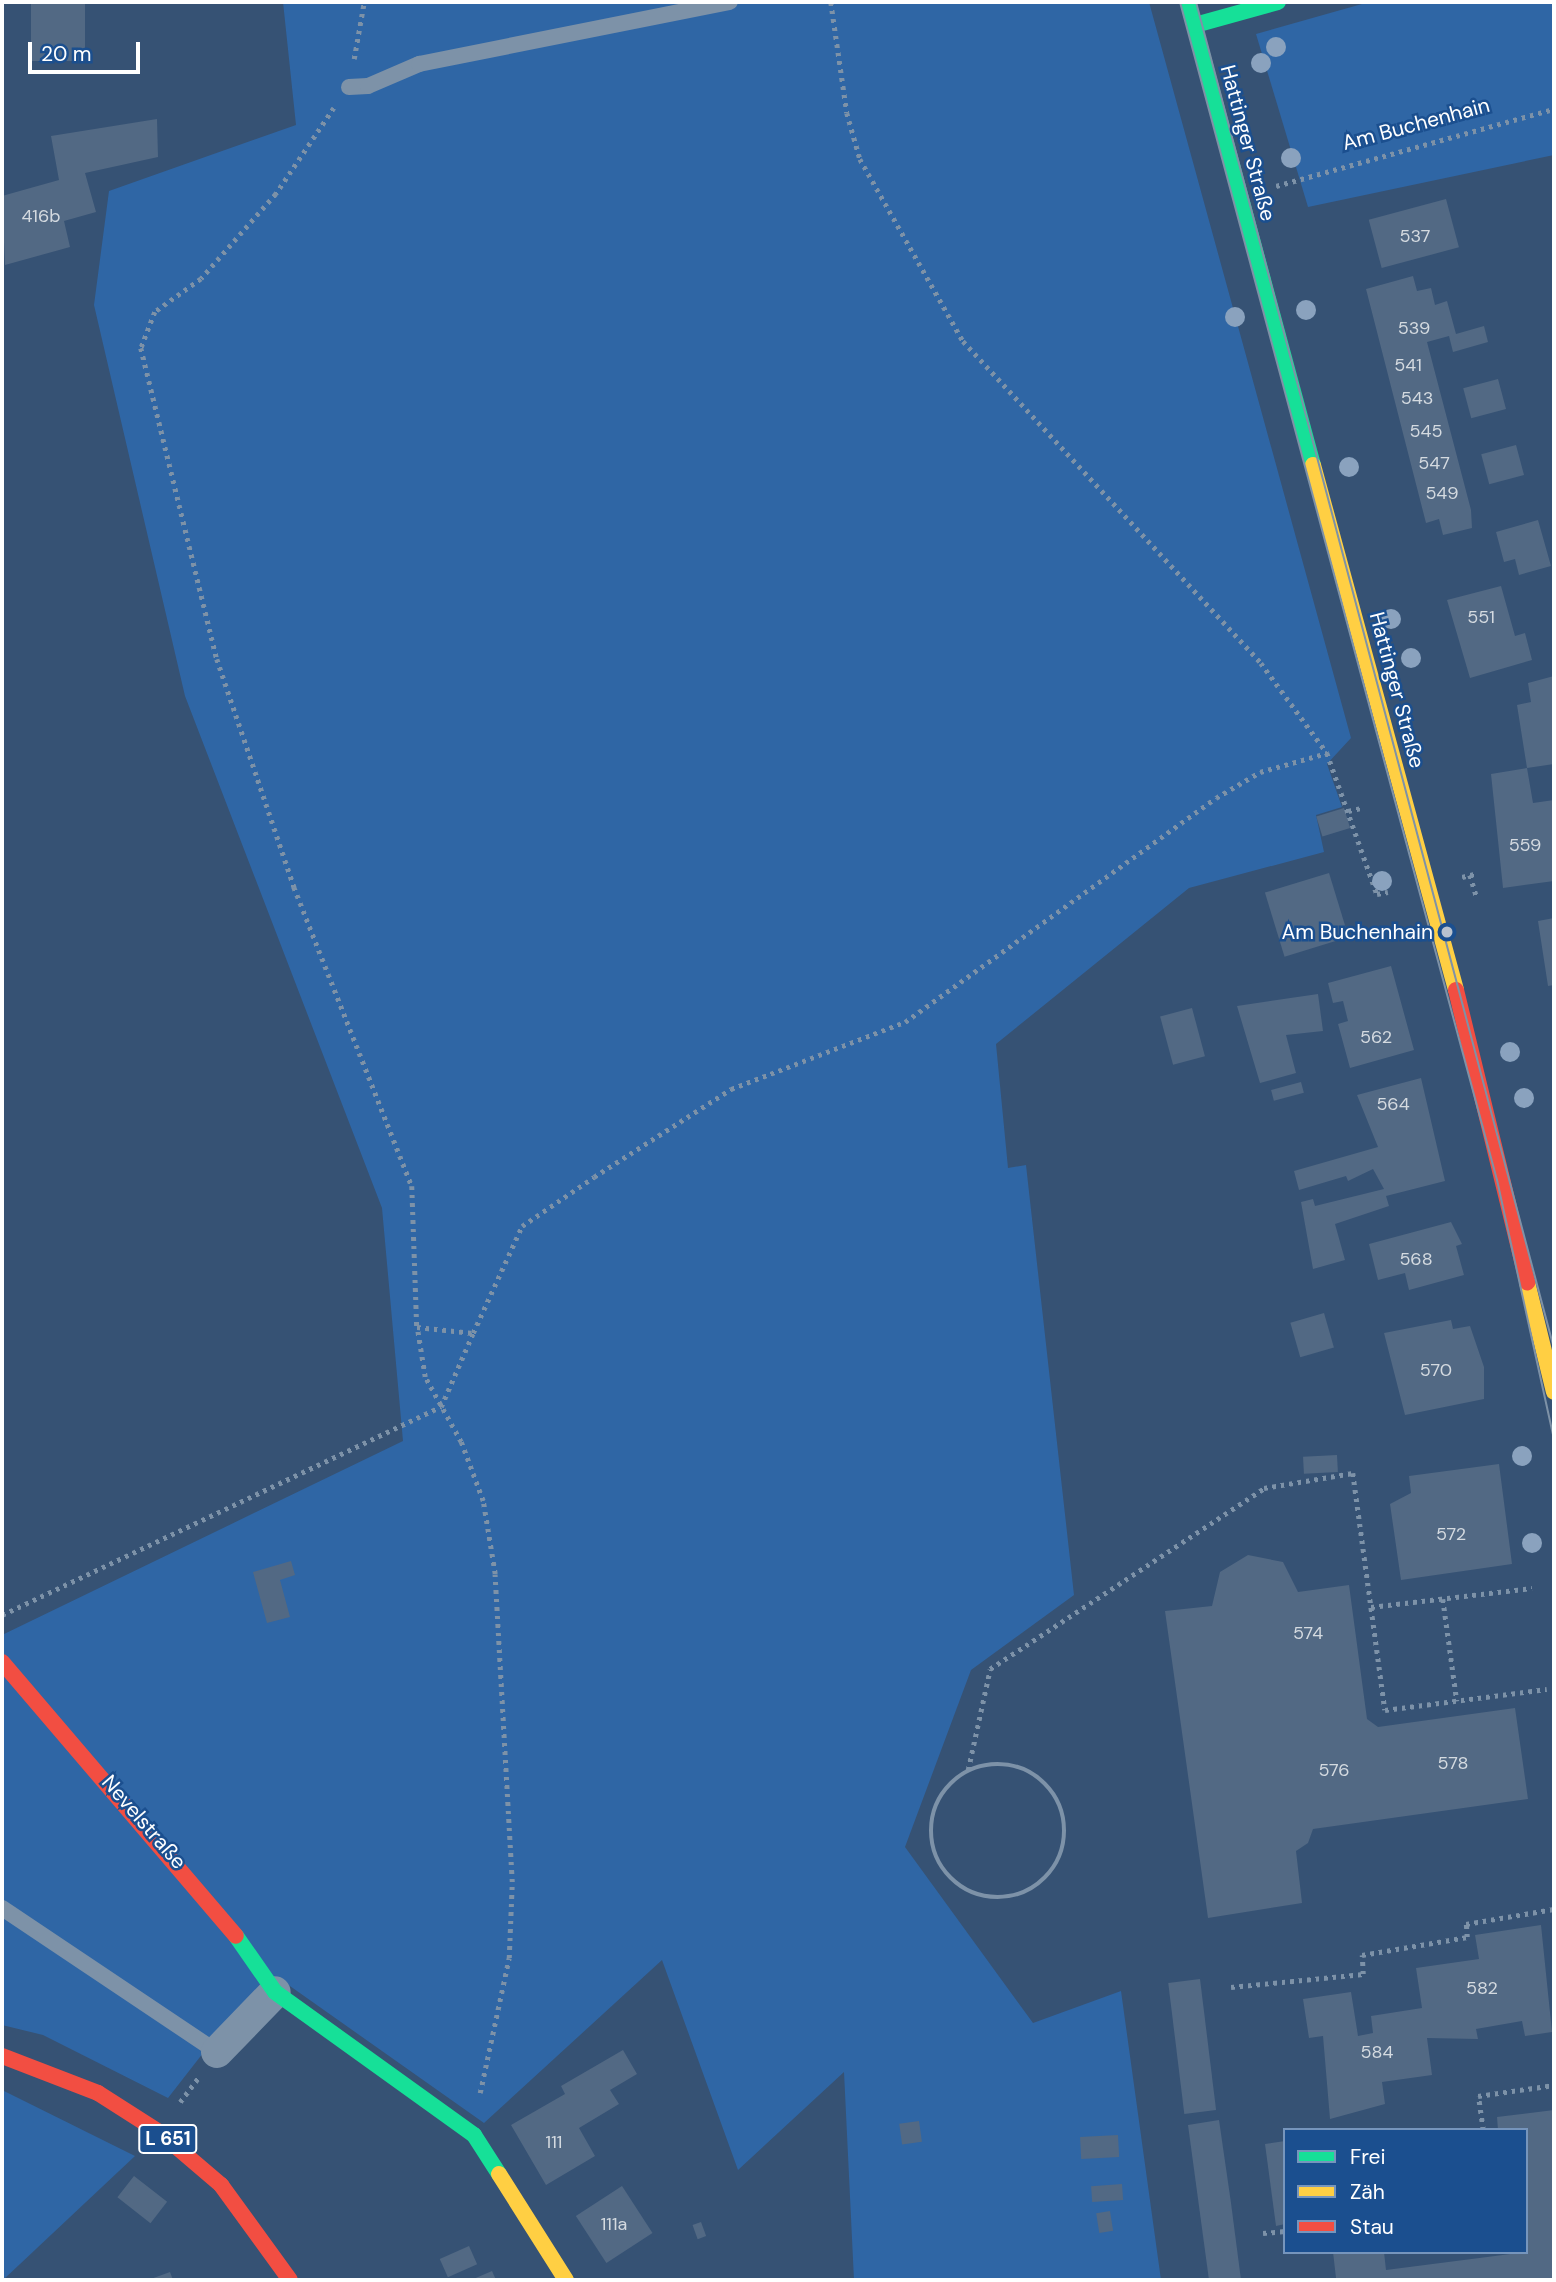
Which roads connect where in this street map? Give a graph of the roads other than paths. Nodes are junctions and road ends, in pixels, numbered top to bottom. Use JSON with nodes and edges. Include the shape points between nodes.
{"nodes":[{"id":1,"x":730,"y":2,"type":"edge"},
{"id":2,"x":1188,"y":2,"type":"edge"},
{"id":3,"x":1278,"y":2,"type":"edge"},
{"id":4,"x":1195,"y":24,"type":"junction"},
{"id":5,"x":349,"y":87,"type":"road end"},
{"id":6,"x":1553,"y":1382,"type":"edge"},
{"id":7,"x":2,"y":1662,"type":"edge"},
{"id":8,"x":2,"y":1908,"type":"edge"},
{"id":9,"x":275,"y":1992,"type":"junction"},
{"id":10,"x":217,"y":2052,"type":"joint"},
{"id":11,"x":2,"y":2056,"type":"edge"},
{"id":12,"x":290,"y":2280,"type":"edge"},
{"id":13,"x":566,"y":2280,"type":"edge"}],
"edges":[{"from":1,"to":5,"type":"lane","via":[[419,64],[368,86]]},
{"from":2,"to":4,"type":"main road","name":"Hattinger Straße"},
{"from":3,"to":4,"type":"main road"},
{"from":4,"to":6,"type":"main road","name":"Hattinger Straße","via":[[1467,1032]]},
{"from":7,"to":9,"type":"main road","name":"Nevelstraße","via":[[210,1899]]},
{"from":8,"to":10,"type":"lane"},
{"from":9,"to":10,"type":"street"},
{"from":9,"to":13,"type":"main road","name":"Nevelstraße","via":[[313,2026],[474,2136]]},
{"from":11,"to":12,"type":"main road","number":"L 651","via":[[98,2093],[159,2132],[221,2185]]}]}
